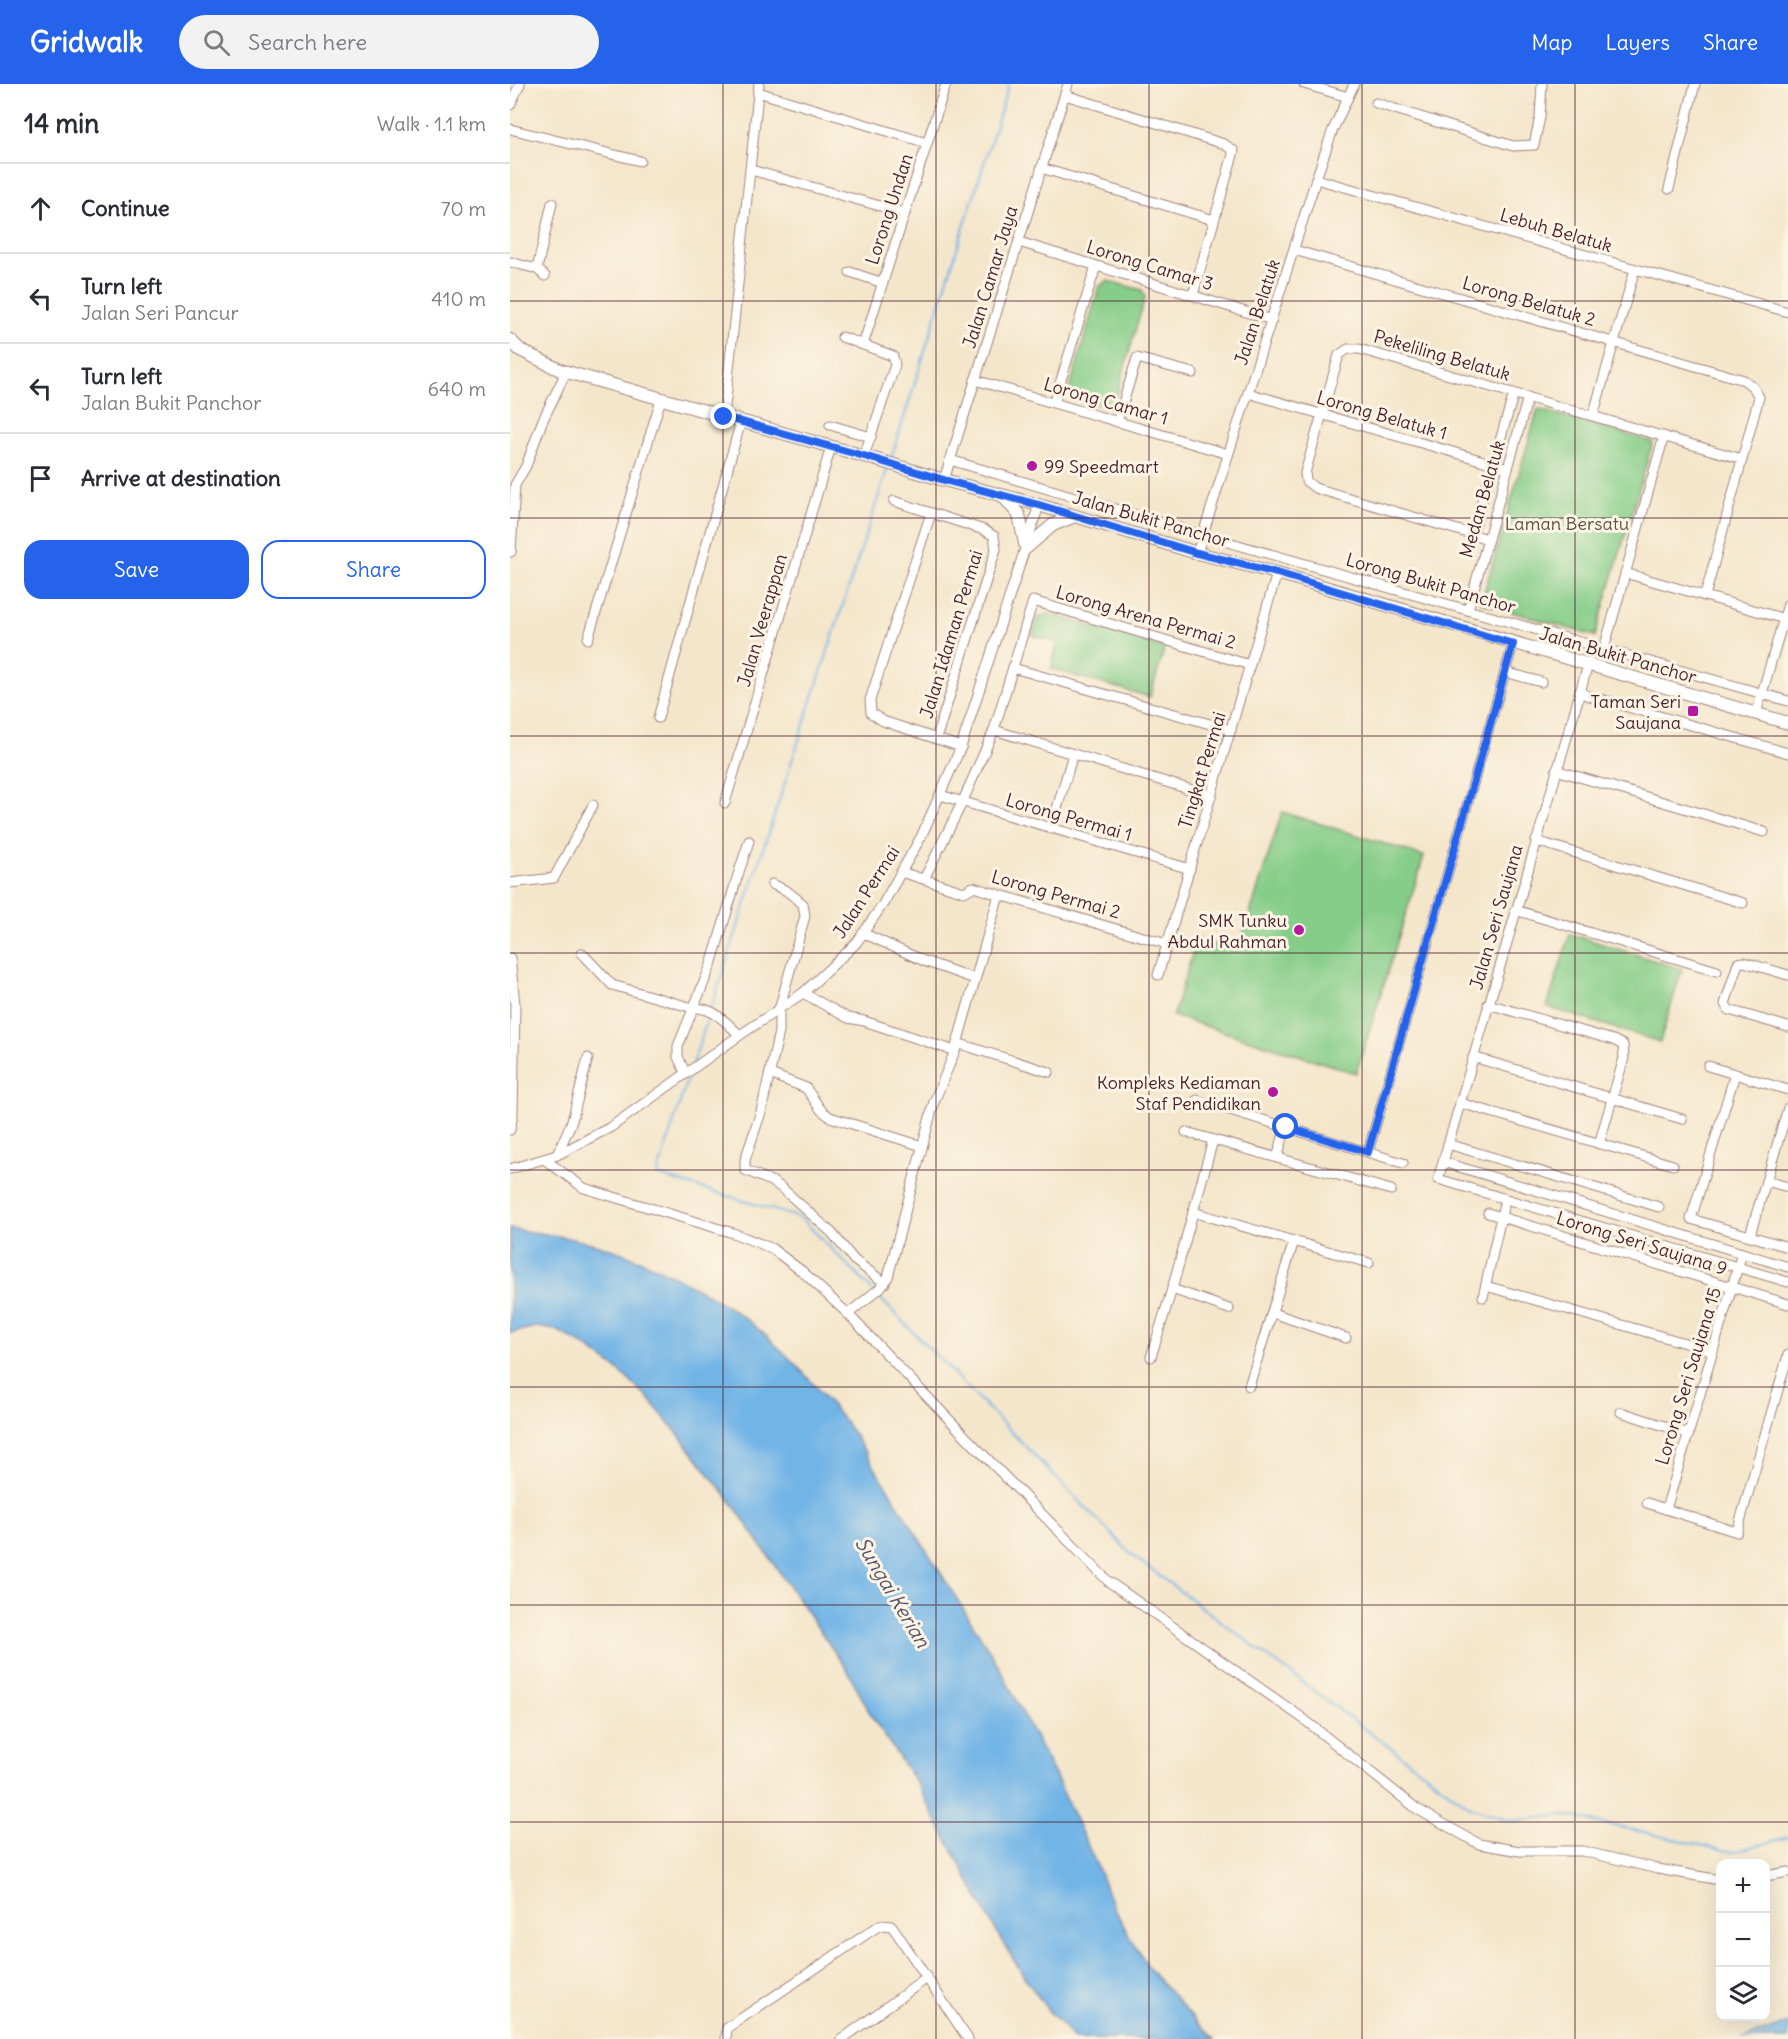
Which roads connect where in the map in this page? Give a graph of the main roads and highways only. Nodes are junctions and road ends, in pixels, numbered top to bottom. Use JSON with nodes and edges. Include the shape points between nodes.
{"nodes":[{"id":1,"x":510,"y":340,"type":"edge"},
{"id":2,"x":1002,"y":495,"type":"junction"},
{"id":3,"x":1075,"y":516,"type":"junction"},
{"id":4,"x":1788,"y":723,"type":"edge"}],
"edges":[{"from":1,"to":2,"type":"main road","name":"Jalan Bukit Panchor","via":[[520,350],[566,372]]},
{"from":2,"to":3,"type":"main road","name":"Jalan Bukit Panchor"},
{"from":2,"to":3,"type":"main road","via":[[1019,515],[1026,548],[1053,525]]},
{"from":3,"to":4,"type":"main road","name":"Jalan Bukit Panchor"}]}
